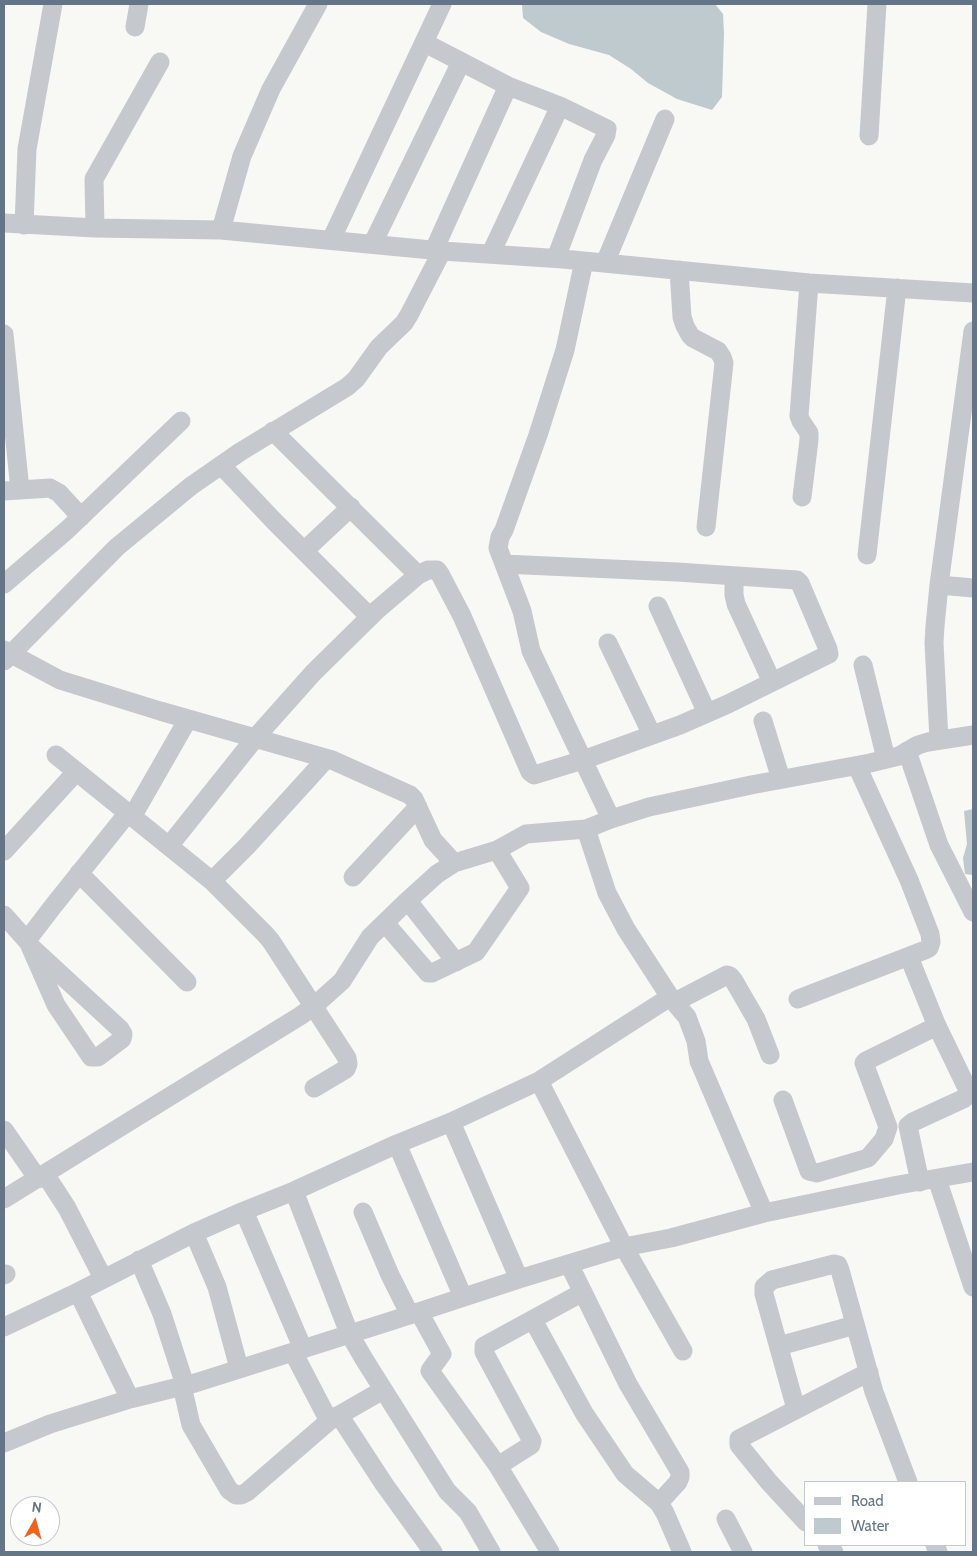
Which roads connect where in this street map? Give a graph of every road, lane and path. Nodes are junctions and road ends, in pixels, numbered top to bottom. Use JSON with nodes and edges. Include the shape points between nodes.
{"nodes":[{"id":1,"x":53,"y":4,"type":"edge"},
{"id":2,"x":139,"y":4,"type":"edge"},
{"id":3,"x":318,"y":4,"type":"edge"},
{"id":4,"x":442,"y":4,"type":"edge"},
{"id":5,"x":876,"y":4,"type":"edge"},
{"id":6,"x":135,"y":27,"type":"dead end"},
{"id":7,"x":425,"y":43,"type":"junction"},
{"id":8,"x":160,"y":62,"type":"dead end"},
{"id":9,"x":461,"y":62,"type":"junction"},
{"id":10,"x":508,"y":86,"type":"junction"},
{"id":11,"x":560,"y":106,"type":"junction"},
{"id":12,"x":665,"y":119,"type":"dead end"},
{"id":13,"x":868,"y":136,"type":"dead end"},
{"id":14,"x":4,"y":223,"type":"edge"},
{"id":15,"x":24,"y":225,"type":"junction"},
{"id":16,"x":95,"y":228,"type":"junction"},
{"id":17,"x":221,"y":230,"type":"junction"},
{"id":18,"x":331,"y":240,"type":"junction"},
{"id":19,"x":373,"y":244,"type":"junction"},
{"id":20,"x":438,"y":250,"type":"junction"},
{"id":21,"x":491,"y":253,"type":"junction"},
{"id":22,"x":556,"y":258,"type":"junction"},
{"id":23,"x":584,"y":261,"type":"junction"},
{"id":24,"x":605,"y":263,"type":"junction"},
{"id":25,"x":679,"y":270,"type":"junction"},
{"id":26,"x":809,"y":282,"type":"junction"},
{"id":27,"x":898,"y":288,"type":"junction"},
{"id":28,"x":973,"y":293,"type":"edge"},
{"id":29,"x":973,"y":331,"type":"edge"},
{"id":30,"x":4,"y":334,"type":"edge"},
{"id":31,"x":181,"y":421,"type":"dead end"},
{"id":32,"x":273,"y":431,"type":"junction"},
{"id":33,"x":221,"y":465,"type":"junction"},
{"id":34,"x":12,"y":490,"type":"edge"},
{"id":35,"x":802,"y":497,"type":"dead end"},
{"id":36,"x":350,"y":507,"type":"junction"},
{"id":37,"x":81,"y":516,"type":"junction"},
{"id":38,"x":706,"y":527,"type":"dead end"},
{"id":39,"x":304,"y":551,"type":"junction"},
{"id":40,"x":866,"y":555,"type":"dead end"},
{"id":41,"x":504,"y":564,"type":"junction"},
{"id":42,"x":418,"y":575,"type":"junction"},
{"id":43,"x":734,"y":576,"type":"junction"},
{"id":44,"x":4,"y":584,"type":"edge"},
{"id":45,"x":939,"y":586,"type":"junction"},
{"id":46,"x":973,"y":588,"type":"edge"},
{"id":47,"x":658,"y":606,"type":"dead end"},
{"id":48,"x":370,"y":617,"type":"junction"},
{"id":49,"x":608,"y":643,"type":"dead end"},
{"id":50,"x":6,"y":655,"type":"edge"},
{"id":51,"x":863,"y":665,"type":"dead end"},
{"id":52,"x":772,"y":682,"type":"junction"},
{"id":53,"x":707,"y":713,"type":"junction"},
{"id":54,"x":188,"y":719,"type":"junction"},
{"id":55,"x":763,"y":721,"type":"dead end"},
{"id":56,"x":652,"y":735,"type":"junction"},
{"id":57,"x":973,"y":735,"type":"edge"},
{"id":58,"x":256,"y":738,"type":"junction"},
{"id":59,"x":939,"y":740,"type":"junction"},
{"id":60,"x":907,"y":751,"type":"junction"},
{"id":61,"x":56,"y":755,"type":"dead end"},
{"id":62,"x":326,"y":759,"type":"junction"},
{"id":63,"x":886,"y":759,"type":"junction"},
{"id":64,"x":583,"y":760,"type":"junction"},
{"id":65,"x":857,"y":766,"type":"junction"},
{"id":66,"x":76,"y":772,"type":"junction"},
{"id":67,"x":781,"y":779,"type":"junction"},
{"id":68,"x":418,"y":807,"type":"junction"},
{"id":69,"x":130,"y":815,"type":"junction"},
{"id":70,"x":611,"y":819,"type":"junction"},
{"id":71,"x":586,"y":829,"type":"junction"},
{"id":72,"x":169,"y":846,"type":"junction"},
{"id":73,"x":497,"y":850,"type":"junction"},
{"id":74,"x":4,"y":852,"type":"edge"},
{"id":75,"x":454,"y":863,"type":"junction"},
{"id":76,"x":79,"y":873,"type":"junction"},
{"id":77,"x":354,"y":877,"type":"dead end"},
{"id":78,"x":212,"y":881,"type":"junction"},
{"id":79,"x":408,"y":900,"type":"junction"},
{"id":80,"x":973,"y":912,"type":"edge"},
{"id":81,"x":4,"y":915,"type":"edge"},
{"id":82,"x":385,"y":923,"type":"junction"},
{"id":83,"x":29,"y":944,"type":"junction"},
{"id":84,"x":909,"y":957,"type":"junction"},
{"id":85,"x":456,"y":962,"type":"junction"},
{"id":86,"x":186,"y":982,"type":"dead end"},
{"id":87,"x":672,"y":999,"type":"junction"},
{"id":88,"x":798,"y":999,"type":"dead end"},
{"id":89,"x":314,"y":1006,"type":"junction"},
{"id":90,"x":937,"y":1026,"type":"junction"},
{"id":91,"x":770,"y":1055,"type":"dead end"},
{"id":92,"x":539,"y":1081,"type":"junction"},
{"id":93,"x":314,"y":1088,"type":"dead end"},
{"id":94,"x":784,"y":1100,"type":"dead end"},
{"id":95,"x":451,"y":1122,"type":"junction"},
{"id":96,"x":4,"y":1130,"type":"edge"},
{"id":97,"x":397,"y":1144,"type":"junction"},
{"id":98,"x":973,"y":1172,"type":"edge"},
{"id":99,"x":41,"y":1176,"type":"junction"},
{"id":100,"x":929,"y":1180,"type":"junction"},
{"id":101,"x":294,"y":1191,"type":"junction"},
{"id":102,"x":4,"y":1199,"type":"edge"},
{"id":103,"x":244,"y":1211,"type":"junction"},
{"id":104,"x":364,"y":1212,"type":"dead end"},
{"id":105,"x":764,"y":1213,"type":"junction"},
{"id":106,"x":194,"y":1233,"type":"junction"},
{"id":107,"x":624,"y":1247,"type":"junction"},
{"id":108,"x":139,"y":1260,"type":"junction"},
{"id":109,"x":569,"y":1264,"type":"junction"},
{"id":110,"x":103,"y":1278,"type":"junction"},
{"id":111,"x":519,"y":1279,"type":"junction"},
{"id":112,"x":973,"y":1287,"type":"edge"},
{"id":113,"x":78,"y":1292,"type":"junction"},
{"id":114,"x":583,"y":1292,"type":"junction"},
{"id":115,"x":463,"y":1297,"type":"junction"},
{"id":116,"x":414,"y":1313,"type":"junction"},
{"id":117,"x":533,"y":1320,"type":"junction"},
{"id":118,"x":855,"y":1325,"type":"junction"},
{"id":119,"x":4,"y":1327,"type":"edge"},
{"id":120,"x":349,"y":1333,"type":"junction"},
{"id":121,"x":779,"y":1346,"type":"junction"},
{"id":122,"x":298,"y":1350,"type":"junction"},
{"id":123,"x":683,"y":1351,"type":"dead end"},
{"id":124,"x":239,"y":1368,"type":"junction"},
{"id":125,"x":868,"y":1372,"type":"junction"},
{"id":126,"x":183,"y":1386,"type":"junction"},
{"id":127,"x":383,"y":1390,"type":"junction"},
{"id":128,"x":130,"y":1399,"type":"junction"},
{"id":129,"x":796,"y":1409,"type":"junction"},
{"id":130,"x":334,"y":1418,"type":"junction"},
{"id":131,"x":4,"y":1443,"type":"edge"},
{"id":132,"x":498,"y":1466,"type":"junction"},
{"id":133,"x":908,"y":1481,"type":"edge"},
{"id":134,"x":659,"y":1503,"type":"junction"},
{"id":135,"x":726,"y":1519,"type":"dead end"},
{"id":136,"x":804,"y":1520,"type":"edge"},
{"id":137,"x":433,"y":1552,"type":"edge"},
{"id":138,"x":491,"y":1552,"type":"edge"},
{"id":139,"x":550,"y":1552,"type":"edge"},
{"id":140,"x":682,"y":1552,"type":"edge"},
{"id":141,"x":743,"y":1552,"type":"edge"}],
"edges":[{"from":1,"to":15,"type":"street","via":[[27,149]]},
{"from":2,"to":6,"type":"street"},
{"from":3,"to":17,"type":"street","via":[[271,88],[242,156]]},
{"from":4,"to":7,"type":"street"},
{"from":5,"to":13,"type":"street"},
{"from":7,"to":9,"type":"street"},
{"from":7,"to":18,"type":"street"},
{"from":8,"to":16,"type":"street","via":[[94,179]]},
{"from":9,"to":10,"type":"street"},
{"from":9,"to":19,"type":"street"},
{"from":10,"to":11,"type":"street"},
{"from":10,"to":20,"type":"street"},
{"from":11,"to":21,"type":"street"},
{"from":11,"to":22,"type":"street","via":[[607,131]]},
{"from":12,"to":24,"type":"street"},
{"from":14,"to":15,"type":"street"},
{"from":15,"to":16,"type":"street"},
{"from":16,"to":17,"type":"street"},
{"from":17,"to":18,"type":"street"},
{"from":18,"to":19,"type":"street"},
{"from":19,"to":20,"type":"street"},
{"from":20,"to":21,"type":"street"},
{"from":20,"to":32,"type":"street","via":[[409,316],[379,347],[356,379]]},
{"from":21,"to":22,"type":"street"},
{"from":22,"to":23,"type":"street"},
{"from":23,"to":24,"type":"street"},
{"from":23,"to":41,"type":"street","via":[[565,350],[500,537],[498,548]]},
{"from":24,"to":25,"type":"street"},
{"from":25,"to":26,"type":"street"},
{"from":25,"to":38,"type":"street","via":[[685,326],[690,335],[718,351],[724,363]]},
{"from":26,"to":27,"type":"street"},
{"from":26,"to":35,"type":"street","via":[[799,416],[809,434]]},
{"from":27,"to":28,"type":"street"},
{"from":27,"to":40,"type":"street"},
{"from":29,"to":45,"type":"street"},
{"from":30,"to":34,"type":"street"},
{"from":31,"to":37,"type":"street"},
{"from":32,"to":33,"type":"street"},
{"from":32,"to":36,"type":"street"},
{"from":33,"to":39,"type":"street"},
{"from":33,"to":50,"type":"street","via":[[117,546]]},
{"from":34,"to":37,"type":"street","via":[[50,488]]},
{"from":36,"to":39,"type":"street"},
{"from":36,"to":42,"type":"street"},
{"from":37,"to":44,"type":"street"},
{"from":39,"to":48,"type":"street"},
{"from":41,"to":43,"type":"street"},
{"from":41,"to":64,"type":"street","via":[[522,611],[531,651]]},
{"from":42,"to":48,"type":"street"},
{"from":42,"to":64,"type":"street","via":[[433,570],[440,574],[462,616],[530,772],[534,775]]},
{"from":43,"to":52,"type":"street","via":[[736,604]]},
{"from":43,"to":52,"type":"street","via":[[799,581],[829,652],[827,656]]},
{"from":45,"to":46,"type":"street"},
{"from":45,"to":59,"type":"street","via":[[934,642]]},
{"from":47,"to":53,"type":"street"},
{"from":48,"to":58,"type":"street","via":[[313,673]]},
{"from":49,"to":56,"type":"street"},
{"from":50,"to":54,"type":"street","via":[[60,680]]},
{"from":51,"to":63,"type":"street"},
{"from":52,"to":53,"type":"street"},
{"from":53,"to":56,"type":"street"},
{"from":54,"to":58,"type":"street"},
{"from":54,"to":69,"type":"street"},
{"from":55,"to":67,"type":"street"},
{"from":56,"to":64,"type":"street"},
{"from":57,"to":59,"type":"street"},
{"from":58,"to":62,"type":"street"},
{"from":58,"to":72,"type":"street"},
{"from":59,"to":60,"type":"street"},
{"from":60,"to":63,"type":"street"},
{"from":60,"to":80,"type":"street","via":[[939,845]]},
{"from":61,"to":66,"type":"street"},
{"from":62,"to":68,"type":"street","via":[[410,795]]},
{"from":62,"to":78,"type":"street"},
{"from":63,"to":65,"type":"street"},
{"from":64,"to":70,"type":"street"},
{"from":65,"to":67,"type":"street"},
{"from":65,"to":84,"type":"street","via":[[930,934],[929,948]]},
{"from":66,"to":69,"type":"street"},
{"from":66,"to":74,"type":"street"},
{"from":67,"to":70,"type":"street","via":[[648,807]]},
{"from":68,"to":75,"type":"street","via":[[433,840]]},
{"from":68,"to":77,"type":"street"},
{"from":69,"to":72,"type":"street"},
{"from":69,"to":76,"type":"street"},
{"from":70,"to":71,"type":"street"},
{"from":71,"to":73,"type":"street","via":[[526,834]]},
{"from":71,"to":87,"type":"street","via":[[611,900]]},
{"from":72,"to":78,"type":"street"},
{"from":73,"to":75,"type":"street"},
{"from":73,"to":85,"type":"street","via":[[520,890],[478,950]]},
{"from":75,"to":79,"type":"street"},
{"from":76,"to":83,"type":"street","via":[[29,936]]},
{"from":76,"to":86,"type":"street"},
{"from":78,"to":89,"type":"street","via":[[265,934]]},
{"from":79,"to":82,"type":"street"},
{"from":79,"to":85,"type":"street"},
{"from":81,"to":83,"type":"street"},
{"from":82,"to":85,"type":"street","via":[[428,973]]},
{"from":82,"to":89,"type":"street","via":[[370,937],[342,980]]},
{"from":83,"to":83,"type":"street","via":[[120,1030],[122,1039],[98,1057],[91,1056],[56,1005]]},
{"from":84,"to":88,"type":"street"},
{"from":84,"to":90,"type":"street"},
{"from":87,"to":91,"type":"street","via":[[730,976],[756,1019]]},
{"from":87,"to":92,"type":"street"},
{"from":87,"to":105,"type":"street","via":[[690,1023],[699,1062]]},
{"from":89,"to":93,"type":"street","via":[[348,1064],[346,1069]]},
{"from":89,"to":99,"type":"street"},
{"from":90,"to":94,"type":"street","via":[[864,1063],[888,1127],[884,1140],[868,1158],[821,1172],[810,1171]]},
{"from":90,"to":100,"type":"street","via":[[968,1090],[965,1098],[908,1126]]},
{"from":92,"to":95,"type":"street"},
{"from":92,"to":107,"type":"street"},
{"from":95,"to":97,"type":"street"},
{"from":95,"to":111,"type":"street"},
{"from":96,"to":99,"type":"street"},
{"from":97,"to":101,"type":"street"},
{"from":97,"to":115,"type":"street"},
{"from":98,"to":100,"type":"street"},
{"from":99,"to":102,"type":"street"},
{"from":99,"to":110,"type":"street","via":[[71,1216]]},
{"from":100,"to":105,"type":"street"},
{"from":100,"to":112,"type":"street"},
{"from":101,"to":103,"type":"street"},
{"from":101,"to":120,"type":"street"},
{"from":103,"to":106,"type":"street"},
{"from":103,"to":122,"type":"street"},
{"from":104,"to":116,"type":"street","via":[[390,1275]]},
{"from":105,"to":107,"type":"street"},
{"from":106,"to":108,"type":"street"},
{"from":106,"to":124,"type":"street","via":[[217,1287]]},
{"from":107,"to":109,"type":"street"},
{"from":107,"to":123,"type":"street"},
{"from":108,"to":110,"type":"street"},
{"from":108,"to":126,"type":"street","via":[[162,1314]]},
{"from":109,"to":111,"type":"street"},
{"from":109,"to":114,"type":"street"},
{"from":110,"to":113,"type":"street"},
{"from":111,"to":115,"type":"street"},
{"from":113,"to":119,"type":"street"},
{"from":113,"to":128,"type":"street"},
{"from":114,"to":117,"type":"street"},
{"from":114,"to":134,"type":"street","via":[[628,1384],[680,1472],[678,1482]]},
{"from":115,"to":116,"type":"street"},
{"from":116,"to":120,"type":"street"},
{"from":116,"to":132,"type":"street","via":[[442,1354],[430,1371]]},
{"from":117,"to":132,"type":"street","via":[[483,1349],[532,1441],[531,1445]]},
{"from":117,"to":134,"type":"street","via":[[584,1413],[625,1474]]},
{"from":118,"to":121,"type":"street"},
{"from":118,"to":121,"type":"street","via":[[838,1265],[829,1264],[772,1280],[764,1287]]},
{"from":118,"to":125,"type":"street"},
{"from":120,"to":122,"type":"street"},
{"from":120,"to":127,"type":"street"},
{"from":121,"to":129,"type":"street"},
{"from":122,"to":124,"type":"street"},
{"from":122,"to":130,"type":"street"},
{"from":124,"to":126,"type":"street"},
{"from":125,"to":129,"type":"street"},
{"from":125,"to":133,"type":"street"},
{"from":126,"to":128,"type":"street"},
{"from":126,"to":130,"type":"street","via":[[191,1425],[229,1490],[236,1495],[248,1492]]},
{"from":127,"to":130,"type":"street"},
{"from":127,"to":138,"type":"street","via":[[447,1491],[468,1512]]},
{"from":128,"to":131,"type":"street","via":[[50,1424]]},
{"from":129,"to":136,"type":"street","via":[[741,1438],[738,1443]]},
{"from":130,"to":137,"type":"street"},
{"from":132,"to":139,"type":"street"},
{"from":134,"to":140,"type":"street"},
{"from":135,"to":141,"type":"street"}]}
